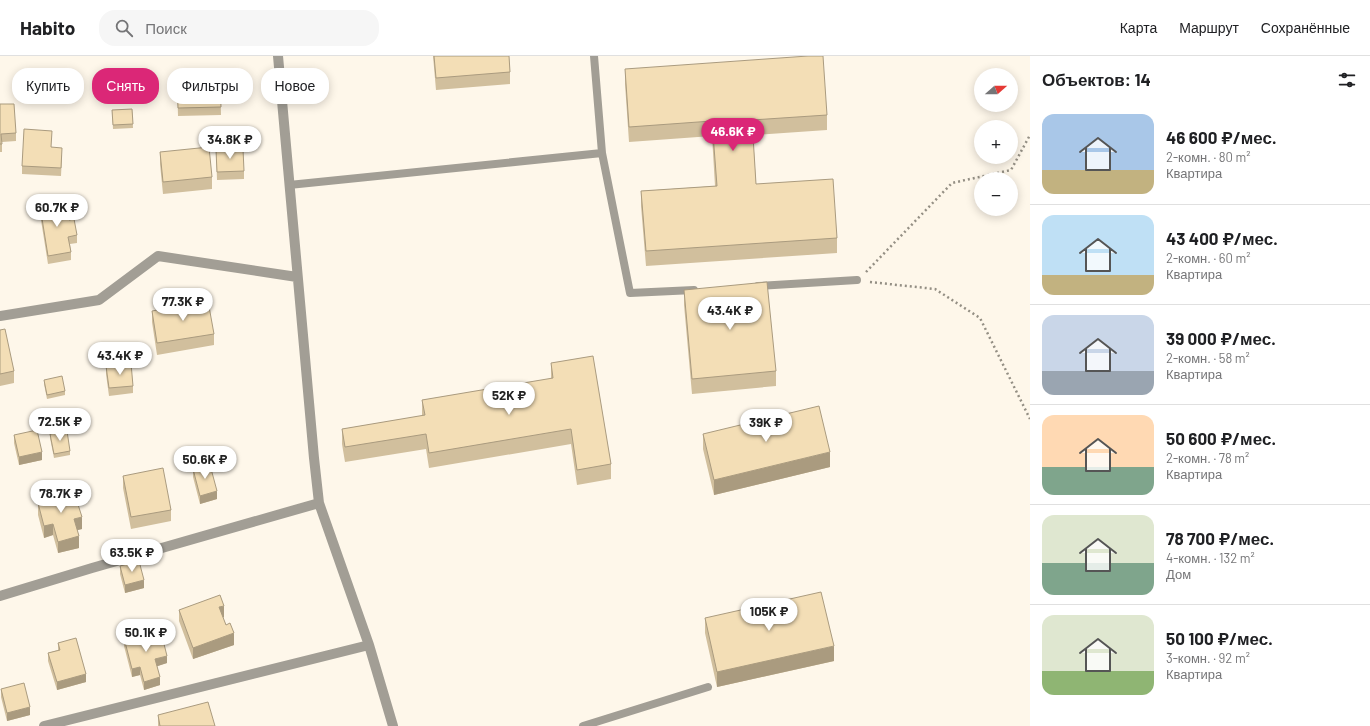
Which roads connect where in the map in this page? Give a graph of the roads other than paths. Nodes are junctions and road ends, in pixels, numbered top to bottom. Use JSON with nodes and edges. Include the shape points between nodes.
{"nodes":[{"id":1,"x":278,"y":56,"type":"edge"},
{"id":2,"x":594,"y":56,"type":"edge"},
{"id":3,"x":602,"y":153,"type":"junction"},
{"id":4,"x":289,"y":185,"type":"junction"},
{"id":5,"x":298,"y":277,"type":"junction"},
{"id":6,"x":857,"y":280,"type":"road end"},
{"id":7,"x":747,"y":287,"type":"edge"},
{"id":8,"x":700,"y":289,"type":"edge"},
{"id":9,"x":0,"y":316,"type":"edge"},
{"id":10,"x":319,"y":503,"type":"junction"},
{"id":11,"x":0,"y":596,"type":"edge"},
{"id":12,"x":369,"y":645,"type":"junction"},
{"id":13,"x":708,"y":687,"type":"dead end"},
{"id":14,"x":44,"y":726,"type":"edge"},
{"id":15,"x":394,"y":726,"type":"edge"},
{"id":16,"x":583,"y":726,"type":"edge"}],
"edges":[{"from":1,"to":4,"type":"street"},
{"from":2,"to":3,"type":"lane"},
{"from":3,"to":4,"type":"lane"},
{"from":3,"to":8,"type":"lane","via":[[630,294]]},
{"from":4,"to":5,"type":"street"},
{"from":5,"to":9,"type":"street","via":[[158,256],[99,300]]},
{"from":5,"to":10,"type":"street"},
{"from":6,"to":7,"type":"lane"},
{"from":10,"to":11,"type":"street"},
{"from":10,"to":12,"type":"street"},
{"from":12,"to":14,"type":"street"},
{"from":12,"to":15,"type":"street"},
{"from":13,"to":16,"type":"lane"}]}
